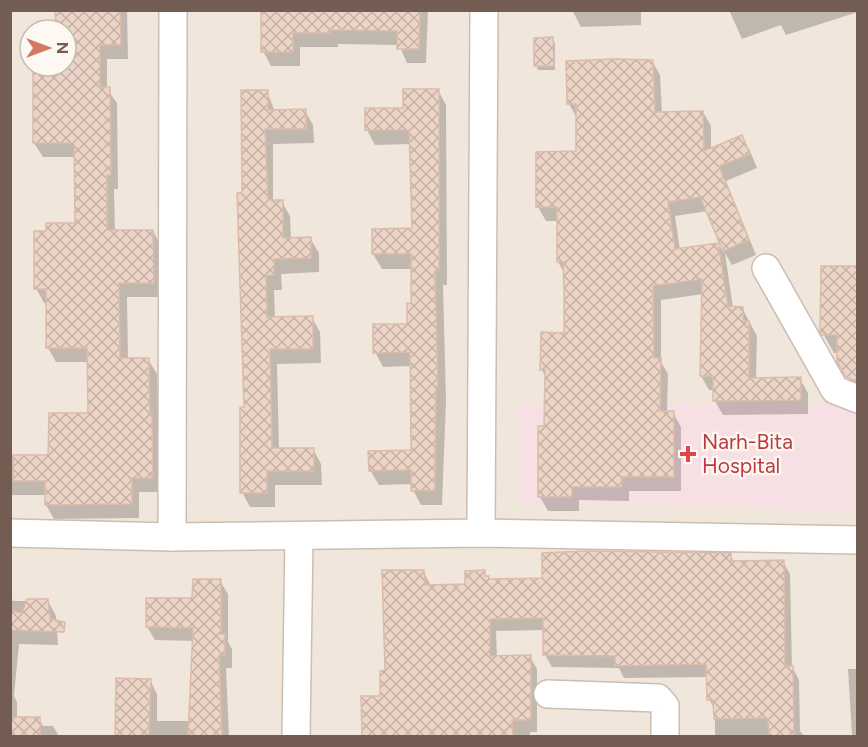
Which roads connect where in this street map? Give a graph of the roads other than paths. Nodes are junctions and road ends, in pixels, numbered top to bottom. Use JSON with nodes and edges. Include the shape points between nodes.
{"nodes":[{"id":1,"x":173,"y":10,"type":"edge"},
{"id":2,"x":484,"y":10,"type":"edge"},
{"id":3,"x":766,"y":268,"type":"dead end"},
{"id":4,"x":858,"y":399,"type":"edge"},
{"id":5,"x":482,"y":533,"type":"junction"},
{"id":6,"x":10,"y":534,"type":"edge"},
{"id":7,"x":172,"y":537,"type":"junction"},
{"id":8,"x":299,"y":537,"type":"junction"},
{"id":9,"x":858,"y":540,"type":"edge"},
{"id":10,"x":548,"y":694,"type":"dead end"},
{"id":11,"x":296,"y":736,"type":"edge"},
{"id":12,"x":665,"y":736,"type":"edge"}],
"edges":[{"from":1,"to":7,"type":"street"},
{"from":2,"to":5,"type":"street"},
{"from":3,"to":4,"type":"street","via":[[835,390]]},
{"from":5,"to":8,"type":"street"},
{"from":5,"to":9,"type":"street"},
{"from":6,"to":7,"type":"street"},
{"from":7,"to":8,"type":"street"},
{"from":8,"to":11,"type":"street"},
{"from":10,"to":12,"type":"street","via":[[658,698],[665,706]]}]}
